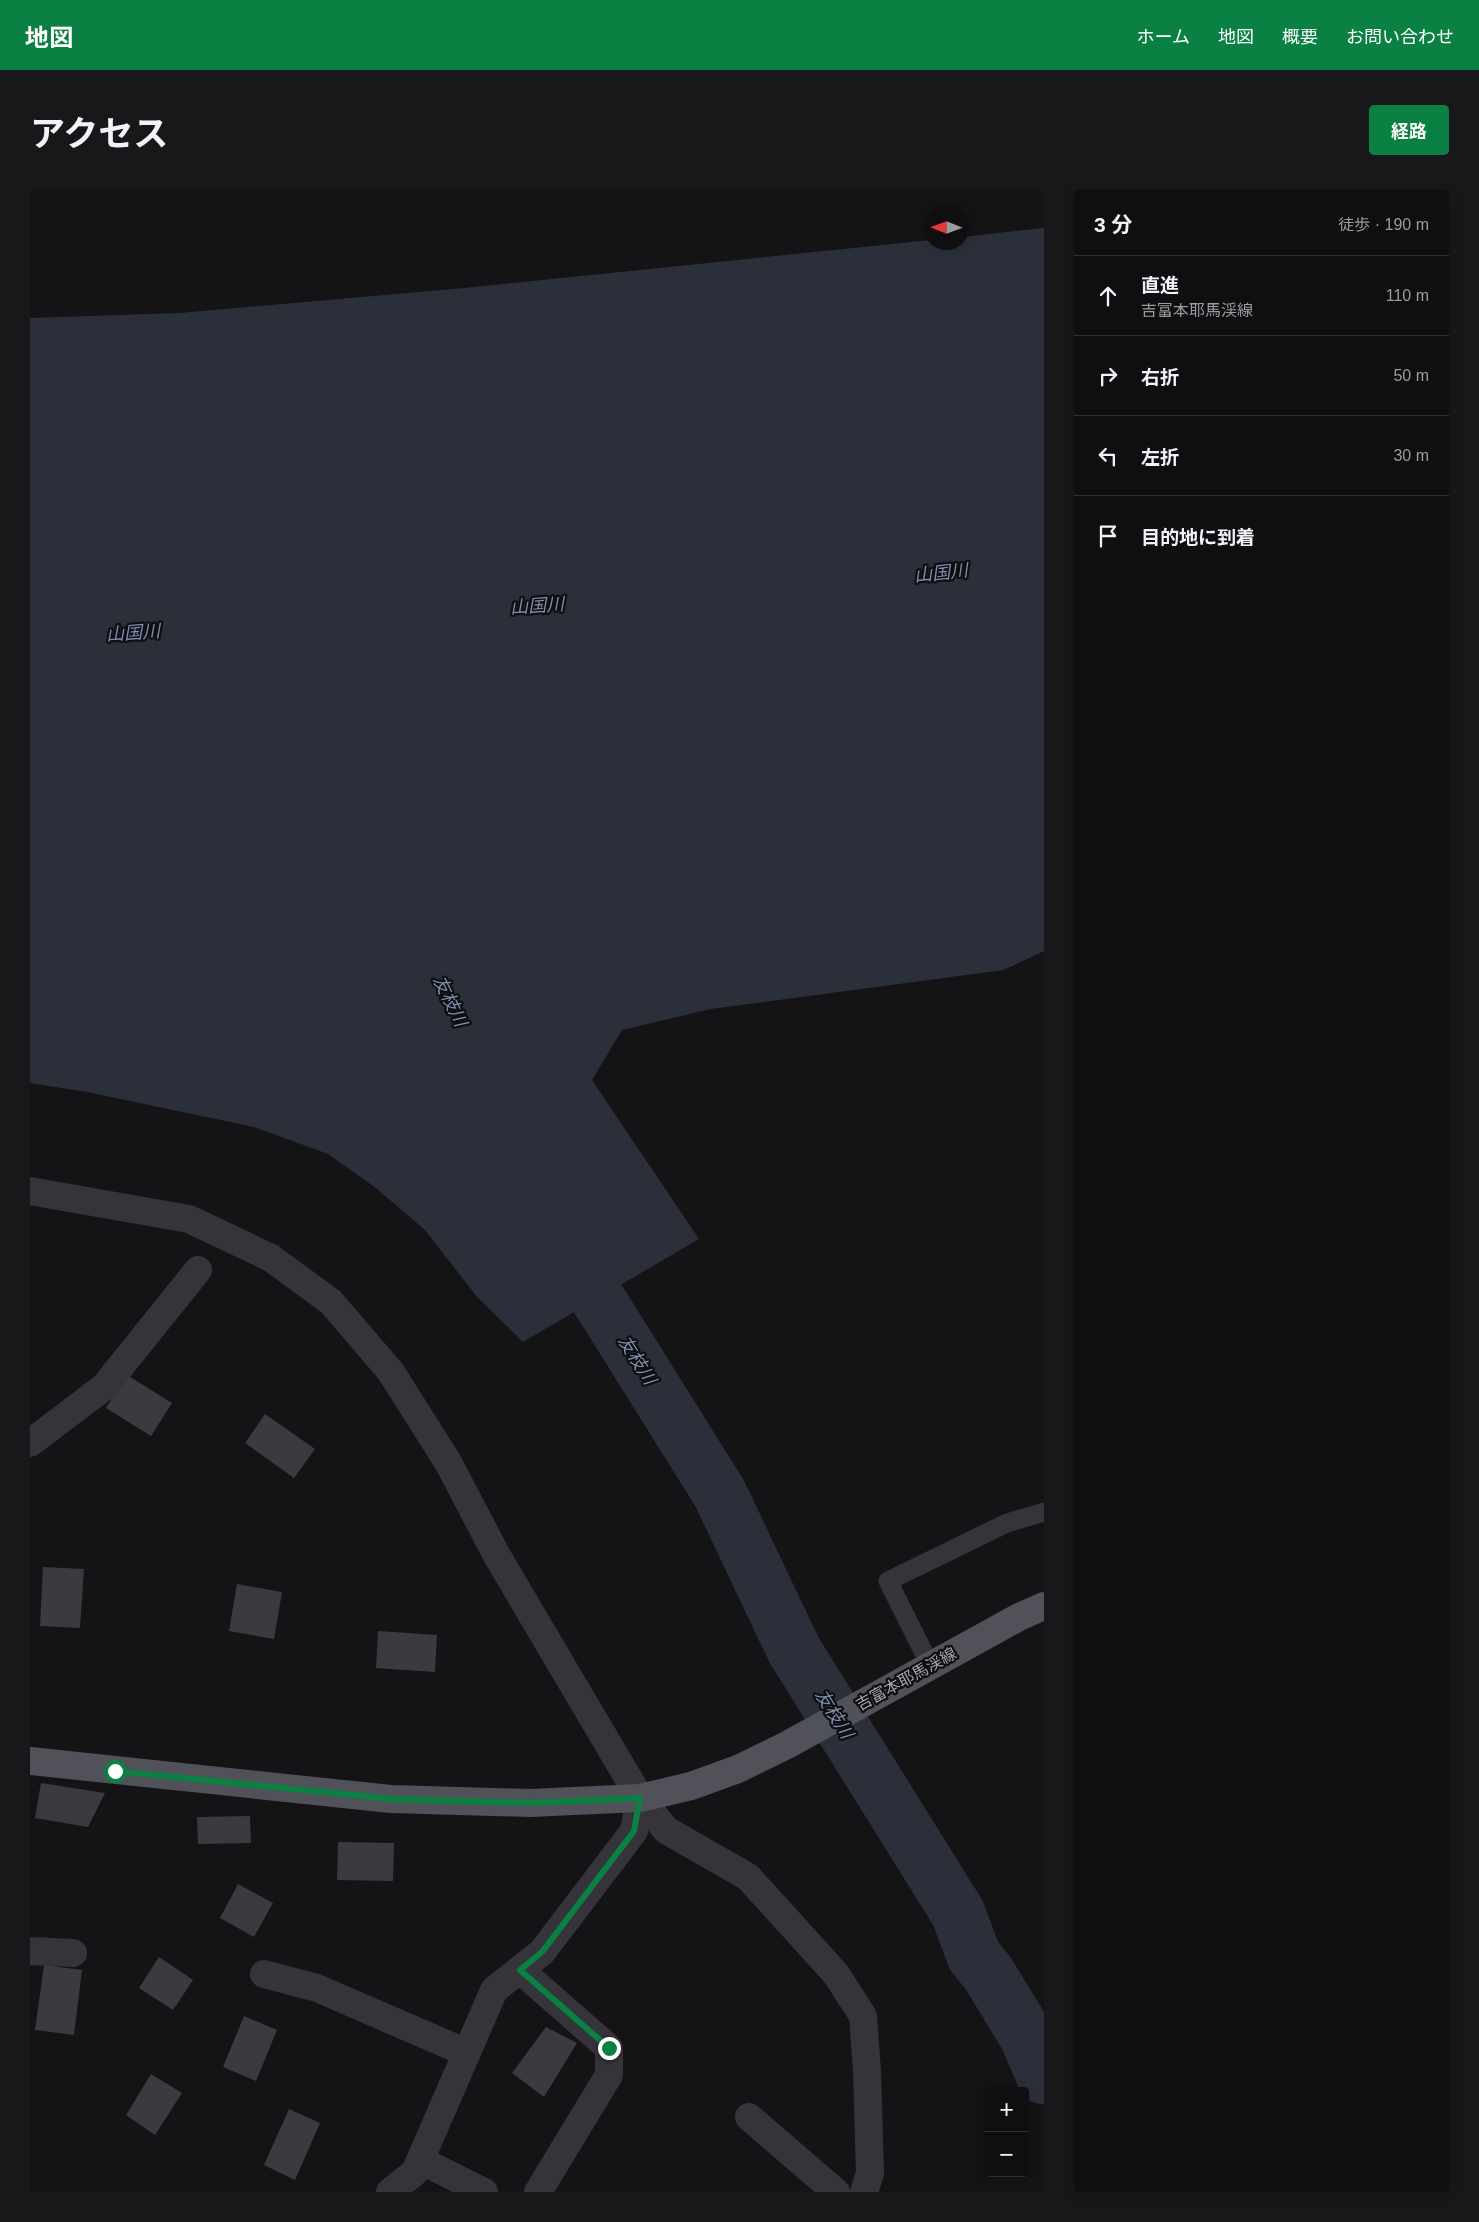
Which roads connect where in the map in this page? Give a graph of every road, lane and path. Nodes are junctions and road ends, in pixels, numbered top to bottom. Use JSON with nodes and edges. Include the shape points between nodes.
{"nodes":[{"id":1,"x":30,"y":1191,"type":"edge"},
{"id":2,"x":198,"y":1270,"type":"dead end"},
{"id":3,"x":30,"y":1443,"type":"edge"},
{"id":4,"x":1044,"y":1512,"type":"edge"},
{"id":5,"x":1044,"y":1606,"type":"edge"},
{"id":6,"x":930,"y":1665,"type":"junction"},
{"id":7,"x":30,"y":1761,"type":"edge"},
{"id":8,"x":640,"y":1798,"type":"junction"},
{"id":9,"x":30,"y":1951,"type":"edge"},
{"id":10,"x":73,"y":1953,"type":"dead end"},
{"id":11,"x":520,"y":1970,"type":"junction"},
{"id":12,"x":264,"y":1974,"type":"dead end"},
{"id":13,"x":467,"y":2053,"type":"junction"},
{"id":14,"x":749,"y":2117,"type":"dead end"},
{"id":15,"x":420,"y":2160,"type":"junction"},
{"id":16,"x":390,"y":2192,"type":"edge"},
{"id":17,"x":484,"y":2192,"type":"edge"},
{"id":18,"x":538,"y":2192,"type":"edge"},
{"id":19,"x":836,"y":2192,"type":"edge"},
{"id":20,"x":864,"y":2192,"type":"edge"}],
"edges":[{"from":1,"to":8,"type":"street","via":[[189,1219],[271,1258],[331,1302],[391,1372],[444,1455],[496,1554]]},
{"from":2,"to":3,"type":"street","via":[[104,1387]]},
{"from":4,"to":6,"type":"lane","via":[[1008,1524],[888,1581]]},
{"from":5,"to":6,"type":"main road","name":"吉富本耶馬渓線"},
{"from":6,"to":8,"type":"main road","name":"吉富本耶馬渓線","via":[[738,1769],[691,1786]]},
{"from":7,"to":8,"type":"main road","name":"吉富本耶馬渓線","via":[[392,1799],[530,1803]]},
{"from":8,"to":11,"type":"street","via":[[634,1831],[542,1952]]},
{"from":8,"to":20,"type":"street","via":[[666,1830],[748,1877],[836,1974],[863,2016],[870,2172]]},
{"from":9,"to":10,"type":"street"},
{"from":11,"to":13,"type":"street","via":[[494,1990]]},
{"from":11,"to":18,"type":"street","via":[[609,2048],[609,2075]]},
{"from":12,"to":13,"type":"street","via":[[317,1988]]},
{"from":13,"to":15,"type":"street"},
{"from":14,"to":19,"type":"street"},
{"from":15,"to":16,"type":"street","via":[[415,2172]]},
{"from":15,"to":17,"type":"street"}]}
